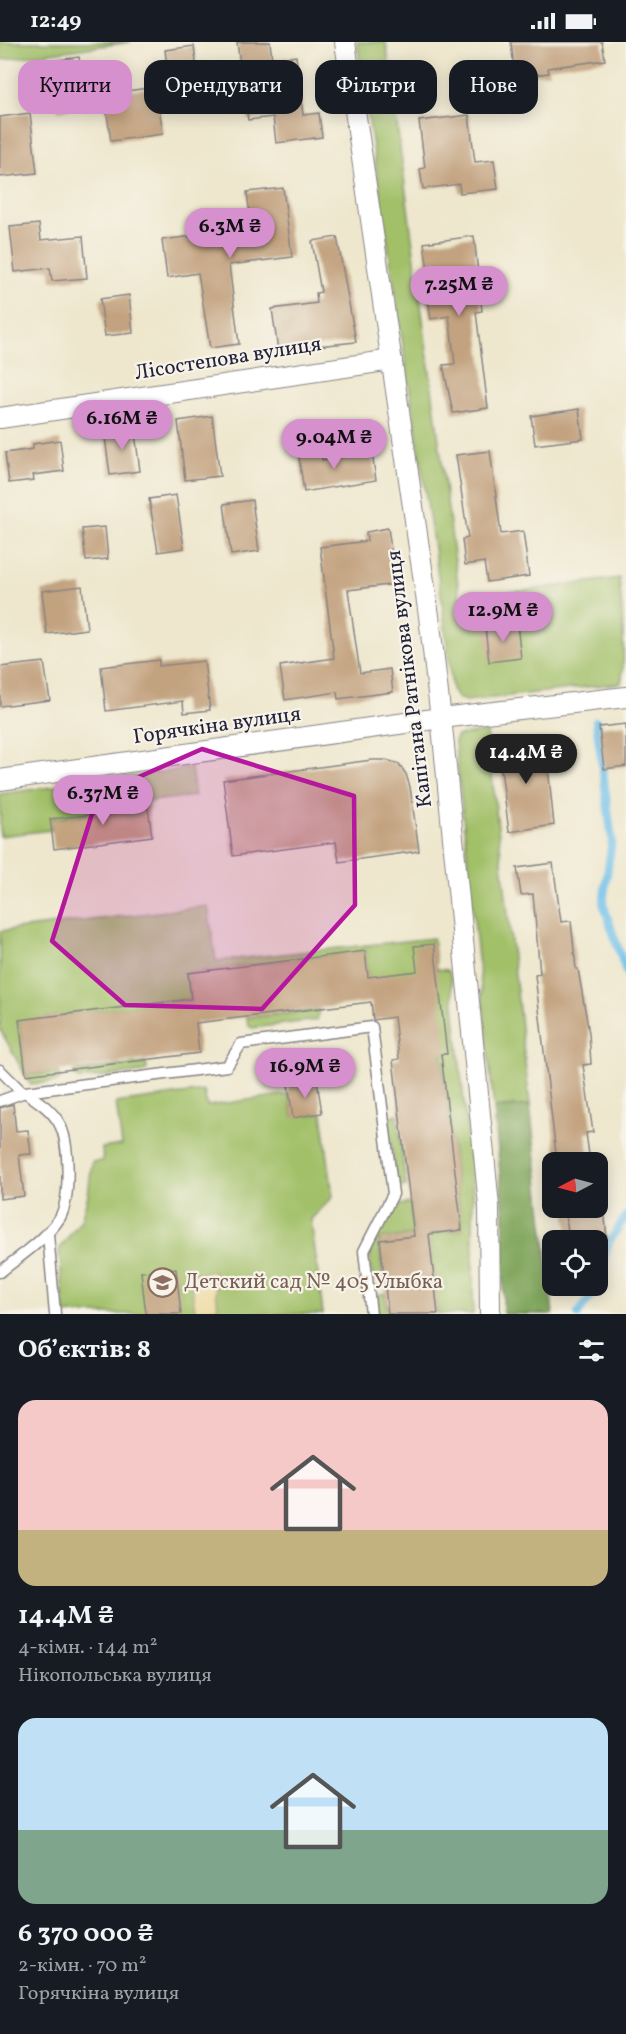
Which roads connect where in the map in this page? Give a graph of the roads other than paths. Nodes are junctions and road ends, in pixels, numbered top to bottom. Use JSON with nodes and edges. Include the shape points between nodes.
{"nodes":[{"id":1,"x":345,"y":42,"type":"edge"},
{"id":2,"x":392,"y":360,"type":"junction"},
{"id":3,"x":0,"y":418,"type":"edge"},
{"id":4,"x":626,"y":697,"type":"edge"},
{"id":5,"x":441,"y":718,"type":"junction"},
{"id":6,"x":0,"y":780,"type":"edge"},
{"id":7,"x":0,"y":1070,"type":"edge"},
{"id":8,"x":23,"y":1092,"type":"junction"},
{"id":9,"x":0,"y":1101,"type":"edge"},
{"id":10,"x":48,"y":1234,"type":"junction"},
{"id":11,"x":0,"y":1272,"type":"edge"},
{"id":12,"x":55,"y":1314,"type":"edge"},
{"id":13,"x":371,"y":1314,"type":"edge"},
{"id":14,"x":490,"y":1314,"type":"edge"}],
"edges":[{"from":1,"to":2,"type":"street","name":"Капітана Ратнікова вулиця"},
{"from":2,"to":3,"type":"street","name":"Лісостепова вулиця"},
{"from":2,"to":5,"type":"street","name":"Капітана Ратнікова вулиця"},
{"from":4,"to":5,"type":"street","name":"Горячкіна вулиця"},
{"from":5,"to":6,"type":"street","name":"Горячкіна вулиця"},
{"from":5,"to":14,"type":"street","name":"Капітана Ратнікова вулиця","via":[[489,1206]]},
{"from":7,"to":8,"type":"lane"},
{"from":8,"to":9,"type":"lane"},
{"from":8,"to":10,"type":"lane","via":[[45,1106],[65,1140],[67,1185],[61,1216]]},
{"from":8,"to":13,"type":"lane","via":[[227,1066],[241,1044],[372,1027],[393,1194],[364,1251]]},
{"from":10,"to":11,"type":"lane"},
{"from":10,"to":12,"type":"lane"}]}
